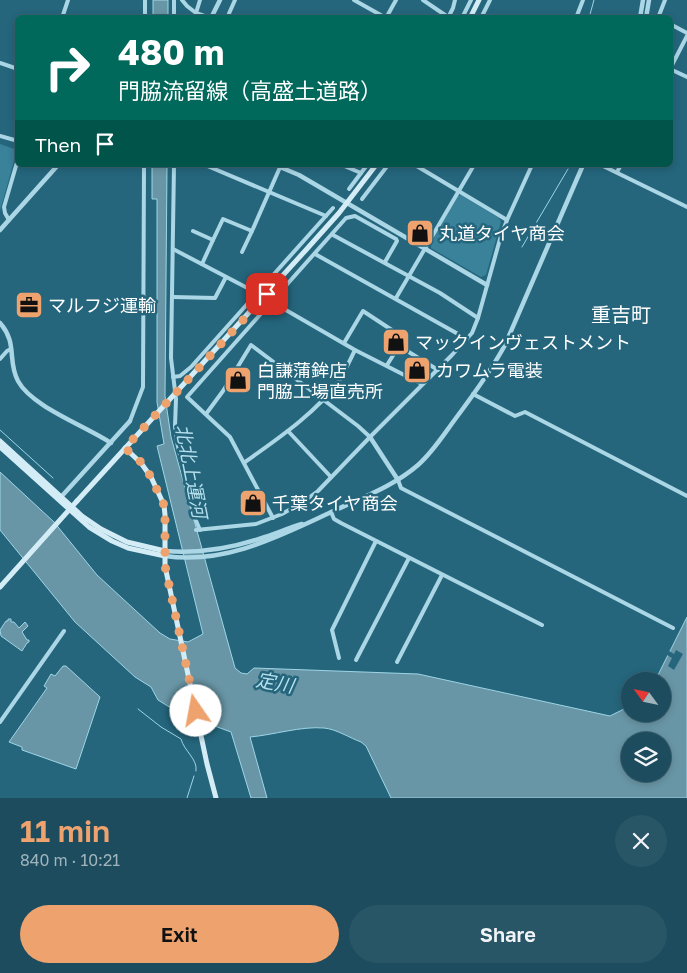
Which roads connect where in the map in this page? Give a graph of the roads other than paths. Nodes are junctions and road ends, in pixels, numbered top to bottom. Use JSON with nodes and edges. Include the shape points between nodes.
{"nodes":[{"id":1,"x":68,"y":0,"type":"edge"},
{"id":2,"x":145,"y":0,"type":"edge"},
{"id":3,"x":174,"y":0,"type":"edge"},
{"id":4,"x":182,"y":0,"type":"edge"},
{"id":5,"x":200,"y":0,"type":"edge"},
{"id":6,"x":220,"y":0,"type":"edge"},
{"id":7,"x":235,"y":0,"type":"edge"},
{"id":8,"x":354,"y":0,"type":"edge"},
{"id":9,"x":396,"y":0,"type":"edge"},
{"id":10,"x":422,"y":0,"type":"edge"},
{"id":11,"x":455,"y":0,"type":"edge"},
{"id":12,"x":471,"y":0,"type":"edge"},
{"id":13,"x":479,"y":0,"type":"edge"},
{"id":14,"x":490,"y":0,"type":"edge"},
{"id":15,"x":583,"y":0,"type":"edge"},
{"id":16,"x":642,"y":0,"type":"edge"},
{"id":17,"x":649,"y":0,"type":"edge"},
{"id":18,"x":665,"y":0,"type":"edge"},
{"id":19,"x":454,"y":8,"type":"junction"},
{"id":20,"x":196,"y":13,"type":"junction"},
{"id":21,"x":63,"y":15,"type":"edge"},
{"id":22,"x":145,"y":15,"type":"edge"},
{"id":23,"x":174,"y":15,"type":"edge"},
{"id":24,"x":202,"y":15,"type":"edge"},
{"id":25,"x":212,"y":15,"type":"edge"},
{"id":26,"x":228,"y":15,"type":"edge"},
{"id":27,"x":381,"y":15,"type":"edge"},
{"id":28,"x":388,"y":15,"type":"edge"},
{"id":29,"x":445,"y":15,"type":"edge"},
{"id":30,"x":449,"y":15,"type":"edge"},
{"id":31,"x":462,"y":15,"type":"edge"},
{"id":32,"x":464,"y":15,"type":"edge"},
{"id":33,"x":472,"y":15,"type":"edge"},
{"id":34,"x":482,"y":15,"type":"edge"},
{"id":35,"x":577,"y":15,"type":"edge"},
{"id":36,"x":640,"y":15,"type":"edge"},
{"id":37,"x":646,"y":15,"type":"edge"},
{"id":38,"x":659,"y":15,"type":"edge"},
{"id":39,"x":673,"y":26,"type":"edge"},
{"id":40,"x":687,"y":35,"type":"edge"},
{"id":41,"x":0,"y":63,"type":"edge"},
{"id":42,"x":673,"y":63,"type":"edge"},
{"id":43,"x":15,"y":68,"type":"edge"},
{"id":44,"x":673,"y":70,"type":"edge"},
{"id":45,"x":687,"y":77,"type":"edge"},
{"id":46,"x":0,"y":136,"type":"edge"},
{"id":47,"x":15,"y":140,"type":"edge"},
{"id":48,"x":16,"y":167,"type":"edge"},
{"id":49,"x":56,"y":167,"type":"edge"},
{"id":50,"x":144,"y":167,"type":"edge"},
{"id":51,"x":174,"y":167,"type":"edge"},
{"id":52,"x":210,"y":167,"type":"edge"},
{"id":53,"x":280,"y":167,"type":"edge"},
{"id":54,"x":282,"y":167,"type":"edge"},
{"id":55,"x":347,"y":167,"type":"edge"},
{"id":56,"x":366,"y":167,"type":"edge"},
{"id":57,"x":374,"y":167,"type":"edge"},
{"id":58,"x":386,"y":167,"type":"edge"},
{"id":59,"x":419,"y":167,"type":"edge"},
{"id":60,"x":473,"y":167,"type":"edge"},
{"id":61,"x":531,"y":167,"type":"edge"},
{"id":62,"x":582,"y":167,"type":"edge"},
{"id":63,"x":606,"y":167,"type":"edge"},
{"id":64,"x":620,"y":167,"type":"edge"},
{"id":65,"x":617,"y":172,"type":"junction"},
{"id":66,"x":361,"y":173,"type":"junction"},
{"id":67,"x":349,"y":188,"type":"dead end"},
{"id":68,"x":458,"y":191,"type":"junction"},
{"id":69,"x":269,"y":193,"type":"junction"},
{"id":70,"x":362,"y":199,"type":"dead end"},
{"id":71,"x":346,"y":204,"type":"junction"},
{"id":72,"x":687,"y":207,"type":"edge"},
{"id":73,"x":333,"y":208,"type":"dead end"},
{"id":74,"x":326,"y":216,"type":"junction"},
{"id":75,"x":9,"y":220,"type":"junction"},
{"id":76,"x":507,"y":220,"type":"junction"},
{"id":77,"x":0,"y":230,"type":"edge"},
{"id":78,"x":193,"y":231,"type":"dead end"},
{"id":79,"x":252,"y":231,"type":"junction"},
{"id":80,"x":333,"y":235,"type":"junction"},
{"id":81,"x":213,"y":240,"type":"junction"},
{"id":82,"x":172,"y":249,"type":"junction"},
{"id":83,"x":425,"y":250,"type":"junction"},
{"id":84,"x":242,"y":252,"type":"dead end"},
{"id":85,"x":315,"y":254,"type":"junction"},
{"id":86,"x":385,"y":262,"type":"junction"},
{"id":87,"x":202,"y":264,"type":"junction"},
{"id":88,"x":410,"y":276,"type":"junction"},
{"id":89,"x":226,"y":277,"type":"junction"},
{"id":90,"x":487,"y":285,"type":"junction"},
{"id":91,"x":257,"y":293,"type":"junction"},
{"id":92,"x":173,"y":297,"type":"junction"},
{"id":93,"x":396,"y":298,"type":"junction"},
{"id":94,"x":272,"y":302,"type":"junction"},
{"id":95,"x":478,"y":318,"type":"junction"},
{"id":96,"x":0,"y":323,"type":"edge"},
{"id":97,"x":467,"y":339,"type":"junction"},
{"id":98,"x":344,"y":343,"type":"junction"},
{"id":99,"x":399,"y":346,"type":"junction"},
{"id":100,"x":11,"y":350,"type":"junction"},
{"id":101,"x":356,"y":350,"type":"junction"},
{"id":102,"x":0,"y":359,"type":"edge"},
{"id":103,"x":387,"y":365,"type":"junction"},
{"id":104,"x":438,"y":370,"type":"junction"},
{"id":105,"x":173,"y":377,"type":"junction"},
{"id":106,"x":422,"y":384,"type":"junction"},
{"id":107,"x":176,"y":394,"type":"junction"},
{"id":108,"x":473,"y":394,"type":"junction"},
{"id":109,"x":322,"y":399,"type":"junction"},
{"id":110,"x":206,"y":414,"type":"junction"},
{"id":111,"x":130,"y":421,"type":"joint"},
{"id":112,"x":288,"y":431,"type":"junction"},
{"id":113,"x":370,"y":437,"type":"junction"},
{"id":114,"x":0,"y":441,"type":"edge"},
{"id":115,"x":111,"y":443,"type":"junction"},
{"id":116,"x":0,"y":447,"type":"edge"},
{"id":117,"x":125,"y":448,"type":"junction"},
{"id":118,"x":245,"y":462,"type":"junction"},
{"id":119,"x":331,"y":477,"type":"junction"},
{"id":120,"x":398,"y":480,"type":"junction"},
{"id":121,"x":61,"y":496,"type":"junction"},
{"id":122,"x":687,"y":496,"type":"edge"},
{"id":123,"x":331,"y":512,"type":"junction"},
{"id":124,"x":273,"y":518,"type":"junction"},
{"id":125,"x":313,"y":521,"type":"junction"},
{"id":126,"x":376,"y":542,"type":"junction"},
{"id":127,"x":165,"y":554,"type":"junction"},
{"id":128,"x":180,"y":555,"type":"junction"},
{"id":129,"x":409,"y":558,"type":"junction"},
{"id":130,"x":442,"y":575,"type":"junction"},
{"id":131,"x":0,"y":587,"type":"edge"},
{"id":132,"x":542,"y":625,"type":"dead end"},
{"id":133,"x":674,"y":628,"type":"dead end"},
{"id":134,"x":64,"y":631,"type":"dead end"},
{"id":135,"x":339,"y":658,"type":"dead end"},
{"id":136,"x":356,"y":660,"type":"dead end"},
{"id":137,"x":397,"y":662,"type":"dead end"},
{"id":138,"x":0,"y":722,"type":"edge"},
{"id":139,"x":216,"y":798,"type":"edge"}],
"edges":[{"from":1,"to":21,"type":"street"},
{"from":2,"to":22,"type":"street"},
{"from":3,"to":23,"type":"street"},
{"from":4,"to":20,"type":"street"},
{"from":5,"to":20,"type":"street"},
{"from":6,"to":25,"type":"street"},
{"from":7,"to":26,"type":"street"},
{"from":8,"to":27,"type":"street"},
{"from":9,"to":28,"type":"street"},
{"from":10,"to":29,"type":"street"},
{"from":11,"to":19,"type":"street"},
{"from":12,"to":32,"type":"street"},
{"from":13,"to":33,"type":"main road"},
{"from":14,"to":34,"type":"street"},
{"from":15,"to":35,"type":"street"},
{"from":16,"to":36,"type":"street"},
{"from":17,"to":37,"type":"street"},
{"from":18,"to":38,"type":"street"},
{"from":19,"to":30,"type":"street"},
{"from":19,"to":31,"type":"street"},
{"from":20,"to":24,"type":"street"},
{"from":39,"to":40,"type":"street"},
{"from":40,"to":42,"type":"street"},
{"from":41,"to":43,"type":"street"},
{"from":44,"to":45,"type":"street"},
{"from":46,"to":47,"type":"street"},
{"from":48,"to":75,"type":"street","via":[[4,207]]},
{"from":49,"to":75,"type":"street"},
{"from":50,"to":111,"type":"street","via":[[143,387]]},
{"from":51,"to":82,"type":"street"},
{"from":52,"to":69,"type":"street"},
{"from":53,"to":69,"type":"street"},
{"from":54,"to":71,"type":"street"},
{"from":55,"to":66,"type":"street"},
{"from":56,"to":66,"type":"street"},
{"from":57,"to":71,"type":"main road"},
{"from":58,"to":70,"type":"street"},
{"from":59,"to":68,"type":"street"},
{"from":60,"to":68,"type":"street"},
{"from":61,"to":76,"type":"street"},
{"from":62,"to":108,"type":"street","via":[[505,345]]},
{"from":63,"to":65,"type":"street"},
{"from":64,"to":65,"type":"street"},
{"from":65,"to":72,"type":"street"},
{"from":66,"to":67,"type":"street"},
{"from":68,"to":76,"type":"street"},
{"from":68,"to":83,"type":"street"},
{"from":69,"to":74,"type":"street"},
{"from":69,"to":79,"type":"street"},
{"from":71,"to":83,"type":"street"},
{"from":71,"to":107,"type":"main road"},
{"from":73,"to":74,"type":"street"},
{"from":74,"to":91,"type":"street"},
{"from":75,"to":77,"type":"street"},
{"from":76,"to":90,"type":"street"},
{"from":78,"to":81,"type":"street"},
{"from":79,"to":81,"type":"street","via":[[223,218]]},
{"from":79,"to":84,"type":"street"},
{"from":80,"to":85,"type":"street"},
{"from":80,"to":86,"type":"street"},
{"from":80,"to":86,"type":"street","via":[[346,218],[355,216],[396,239]]},
{"from":81,"to":87,"type":"street"},
{"from":82,"to":87,"type":"street"},
{"from":82,"to":92,"type":"street"},
{"from":83,"to":88,"type":"street"},
{"from":83,"to":90,"type":"street"},
{"from":85,"to":93,"type":"street"},
{"from":85,"to":94,"type":"street"},
{"from":86,"to":88,"type":"street"},
{"from":87,"to":89,"type":"street"},
{"from":88,"to":93,"type":"street"},
{"from":88,"to":95,"type":"street"},
{"from":89,"to":91,"type":"street"},
{"from":89,"to":92,"type":"street","via":[[215,298]]},
{"from":90,"to":95,"type":"street"},
{"from":91,"to":105,"type":"street","via":[[183,374]]},
{"from":92,"to":105,"type":"street"},
{"from":93,"to":97,"type":"street"},
{"from":94,"to":98,"type":"street"},
{"from":94,"to":110,"type":"street","via":[[187,397]]},
{"from":95,"to":97,"type":"street"},
{"from":96,"to":100,"type":"street","via":[[9,335]]},
{"from":97,"to":104,"type":"street"},
{"from":98,"to":99,"type":"street","via":[[363,311],[404,338]]},
{"from":98,"to":101,"type":"street"},
{"from":99,"to":103,"type":"street"},
{"from":99,"to":104,"type":"street"},
{"from":100,"to":102,"type":"street"},
{"from":100,"to":115,"type":"street","via":[[15,374],[25,390],[47,407]]},
{"from":101,"to":103,"type":"street"},
{"from":101,"to":109,"type":"street","via":[[339,381]]},
{"from":103,"to":106,"type":"street"},
{"from":104,"to":106,"type":"street"},
{"from":105,"to":107,"type":"street"},
{"from":106,"to":113,"type":"street"},
{"from":107,"to":117,"type":"main road"},
{"from":107,"to":124,"type":"street","via":[[177,442],[198,530],[246,526]]},
{"from":108,"to":120,"type":"street","via":[[427,456]]},
{"from":108,"to":122,"type":"street","via":[[515,416],[525,412]]},
{"from":109,"to":110,"type":"street","via":[[250,345]]},
{"from":109,"to":112,"type":"street"},
{"from":109,"to":113,"type":"street"},
{"from":110,"to":118,"type":"street","via":[[230,437]]},
{"from":111,"to":115,"type":"street"},
{"from":112,"to":118,"type":"street"},
{"from":112,"to":119,"type":"street"},
{"from":113,"to":119,"type":"street"},
{"from":113,"to":120,"type":"street"},
{"from":114,"to":121,"type":"main road"},
{"from":115,"to":121,"type":"street"},
{"from":116,"to":127,"type":"main road","via":[[89,527],[128,548]]},
{"from":117,"to":127,"type":"main road","via":[[146,470],[160,494],[165,515]]},
{"from":117,"to":131,"type":"main road","bridge":true},
{"from":118,"to":124,"type":"street"},
{"from":119,"to":124,"type":"street","via":[[304,502]]},
{"from":120,"to":123,"type":"street"},
{"from":120,"to":133,"type":"street","via":[[401,488]]},
{"from":121,"to":127,"type":"main road","via":[[87,520],[113,536]]},
{"from":123,"to":125,"type":"street"},
{"from":123,"to":126,"type":"street","via":[[334,519]]},
{"from":125,"to":128,"type":"street","via":[[246,543]]},
{"from":125,"to":128,"type":"street","via":[[226,554],[205,557]]},
{"from":126,"to":129,"type":"street"},
{"from":126,"to":135,"type":"street","via":[[332,630]]},
{"from":127,"to":128,"type":"street"},
{"from":127,"to":139,"type":"main road"},
{"from":129,"to":130,"type":"street"},
{"from":129,"to":136,"type":"street"},
{"from":130,"to":132,"type":"street"},
{"from":130,"to":137,"type":"street"},
{"from":134,"to":138,"type":"street"}]}
